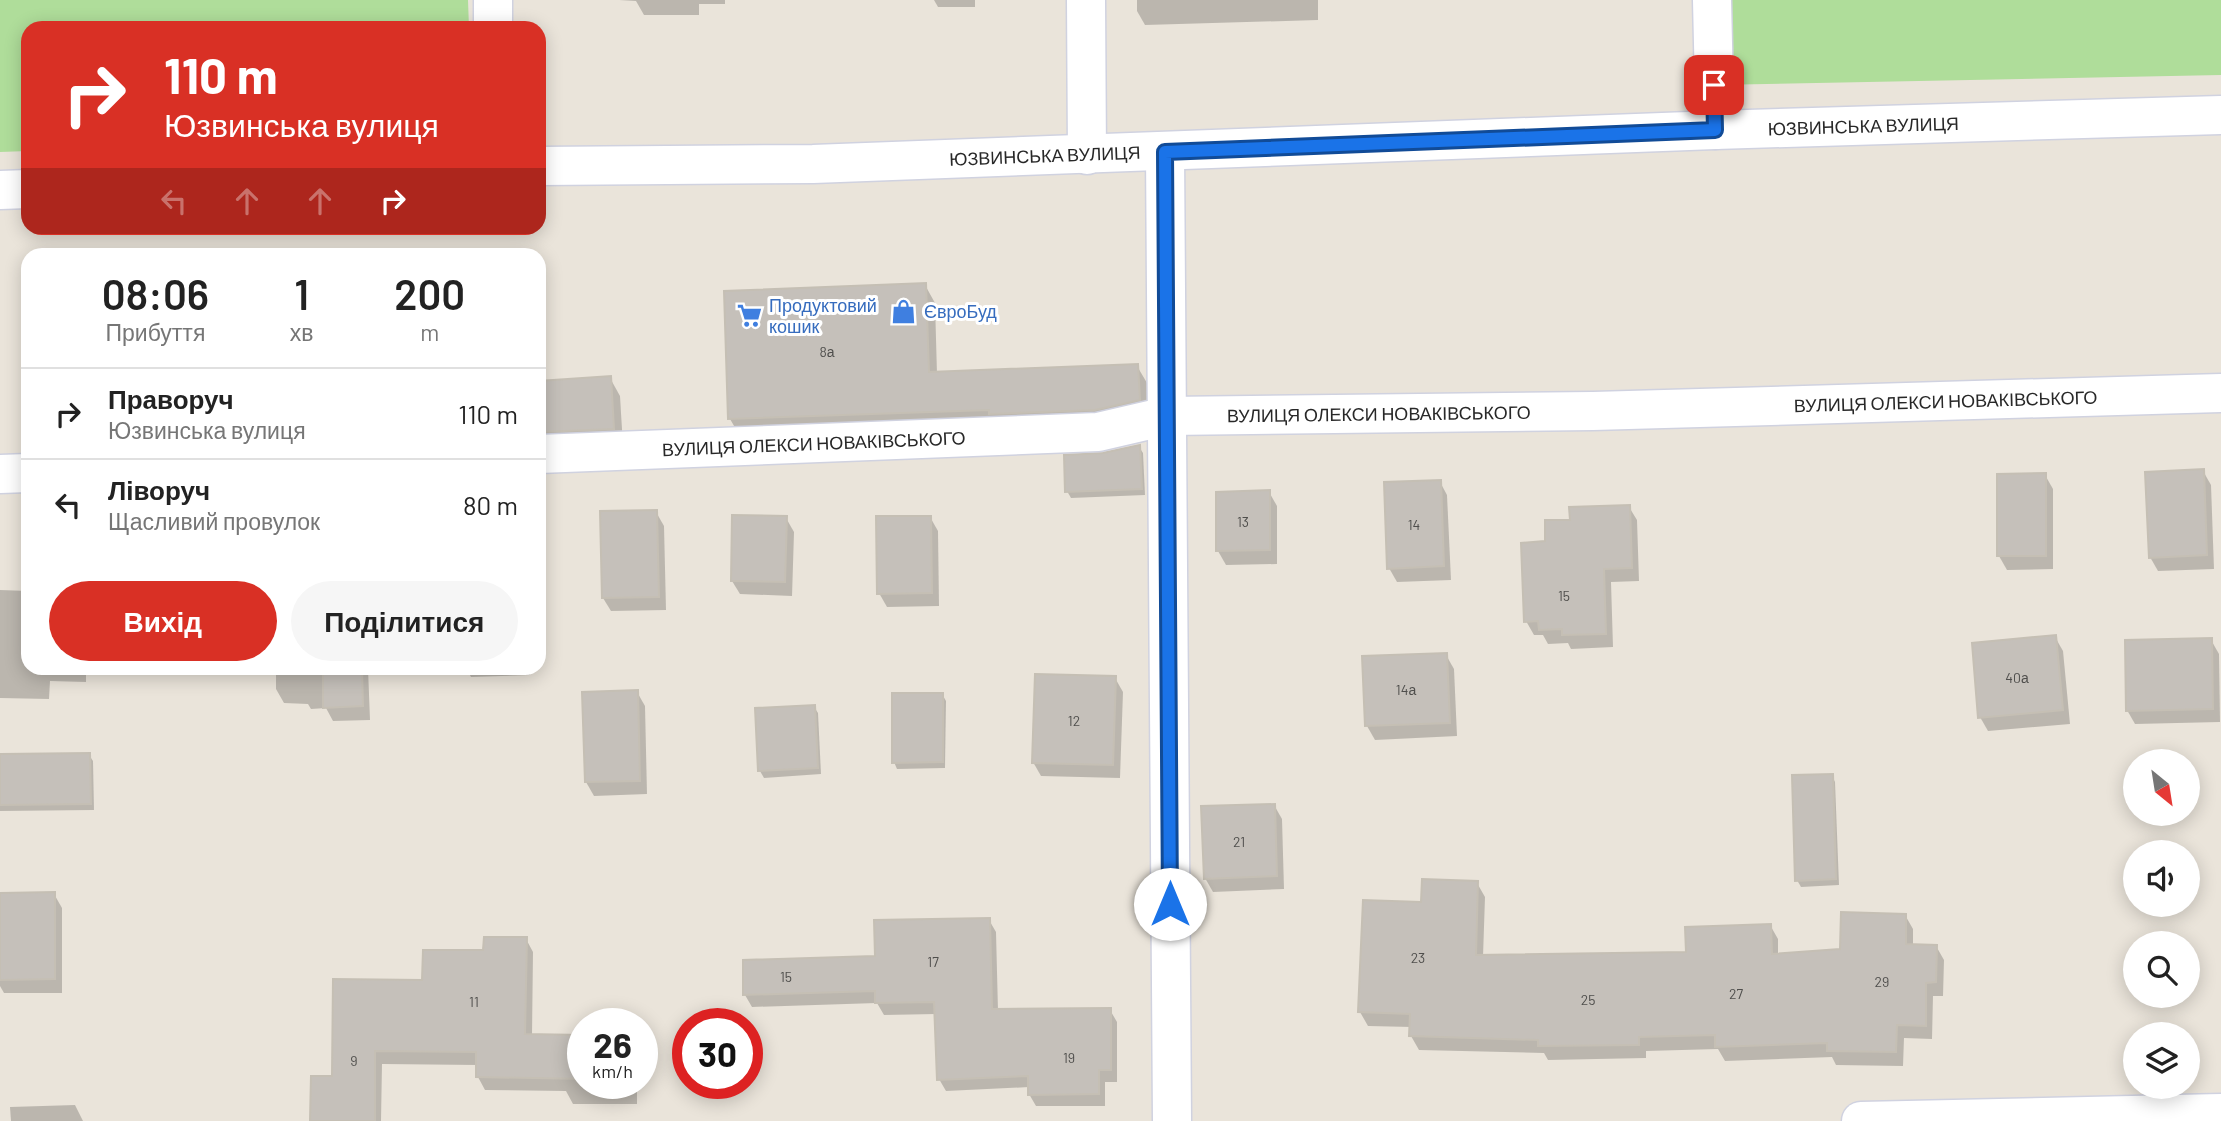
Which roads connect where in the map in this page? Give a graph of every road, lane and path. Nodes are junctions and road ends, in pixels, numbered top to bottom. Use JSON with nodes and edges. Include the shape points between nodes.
{"nodes":[{"id":1,"x":493,"y":0,"type":"edge"},
{"id":2,"x":1086,"y":0,"type":"edge"},
{"id":3,"x":1712,"y":0,"type":"edge"},
{"id":4,"x":493,"y":21,"type":"edge"},
{"id":5,"x":2221,"y":115,"type":"edge"},
{"id":6,"x":1715,"y":130,"type":"junction"},
{"id":7,"x":1165,"y":152,"type":"junction"},
{"id":8,"x":1087,"y":155,"type":"junction"},
{"id":9,"x":546,"y":166,"type":"edge"},
{"id":10,"x":21,"y":189,"type":"edge"},
{"id":11,"x":0,"y":190,"type":"edge"},
{"id":12,"x":2221,"y":393,"type":"edge"},
{"id":13,"x":1167,"y":416,"type":"junction"},
{"id":14,"x":546,"y":454,"type":"edge"},
{"id":15,"x":21,"y":473,"type":"edge"},
{"id":16,"x":0,"y":474,"type":"edge"},
{"id":17,"x":2221,"y":1113,"type":"edge"},
{"id":18,"x":1172,"y":1121,"type":"edge"},
{"id":19,"x":1861,"y":1121,"type":"edge"}],
"edges":[{"from":1,"to":4,"type":"street"},
{"from":2,"to":8,"type":"street"},
{"from":3,"to":6,"type":"street"},
{"from":5,"to":6,"type":"street","name":"ЮЗВИНСЬКА ВУЛИЦЯ"},
{"from":6,"to":7,"type":"street","name":"ЮЗВИНСЬКА ВУЛИЦЯ"},
{"from":7,"to":8,"type":"street","name":"ЮЗВИНСЬКА ВУЛИЦЯ"},
{"from":7,"to":13,"type":"street"},
{"from":8,"to":9,"type":"street","name":"ЮЗВИНСЬКА ВУЛИЦЯ"},
{"from":10,"to":11,"type":"street"},
{"from":12,"to":13,"type":"street","name":"ВУЛИЦЯ ОЛЕКСИ НОВАКІВСЬКОГО","via":[[1593,411]]},
{"from":13,"to":14,"type":"street","name":"ВУЛИЦЯ ОЛЕКСИ НОВАКІВСЬКОГО","via":[[1098,432]]},
{"from":13,"to":18,"type":"street"},
{"from":15,"to":16,"type":"street"},
{"from":17,"to":19,"type":"street"}]}
